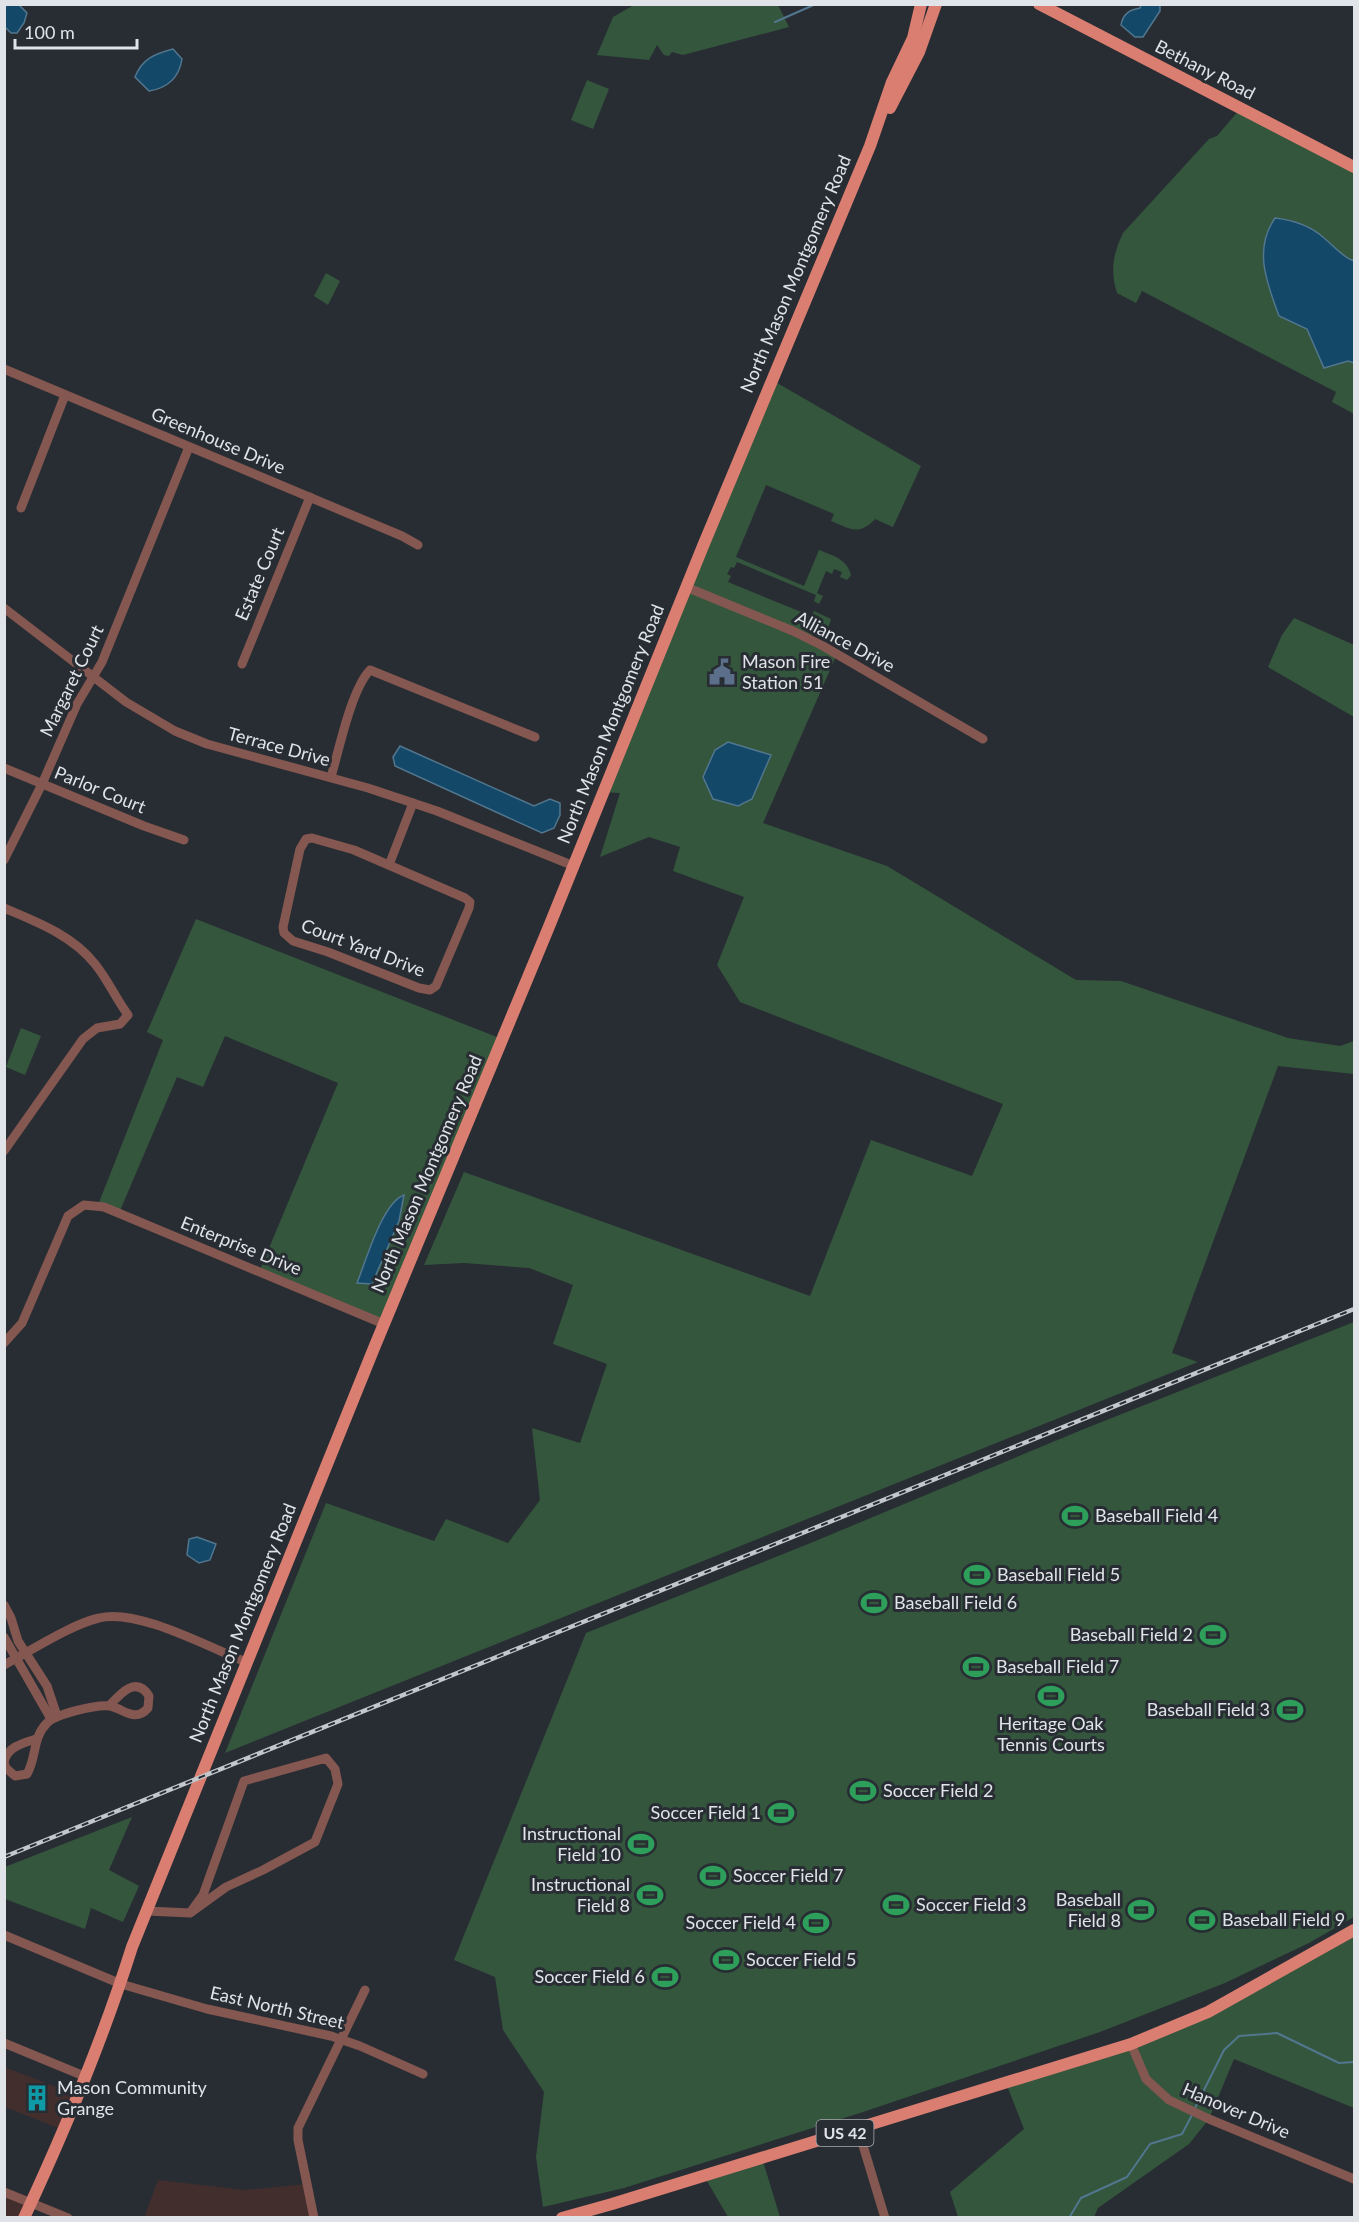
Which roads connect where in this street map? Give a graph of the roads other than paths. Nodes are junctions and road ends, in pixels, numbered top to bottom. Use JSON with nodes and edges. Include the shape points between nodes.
{"nodes":[{"id":1,"x":921,"y":4,"type":"edge"},
{"id":2,"x":936,"y":4,"type":"edge"},
{"id":3,"x":1040,"y":4,"type":"edge"},
{"id":4,"x":870,"y":146,"type":"junction"},
{"id":5,"x":1354,"y":167,"type":"edge"},
{"id":6,"x":4,"y":369,"type":"edge"},
{"id":7,"x":65,"y":395,"type":"junction"},
{"id":8,"x":189,"y":447,"type":"junction"},
{"id":9,"x":310,"y":497,"type":"junction"},
{"id":10,"x":21,"y":508,"type":"dead end"},
{"id":11,"x":418,"y":545,"type":"dead end"},
{"id":12,"x":686,"y":587,"type":"junction"},
{"id":13,"x":4,"y":608,"type":"edge"},
{"id":14,"x":242,"y":664,"type":"dead end"},
{"id":15,"x":93,"y":677,"type":"junction"},
{"id":16,"x":535,"y":738,"type":"dead end"},
{"id":17,"x":983,"y":739,"type":"dead end"},
{"id":18,"x":4,"y":768,"type":"edge"},
{"id":19,"x":331,"y":777,"type":"junction"},
{"id":20,"x":42,"y":784,"type":"junction"},
{"id":21,"x":413,"y":803,"type":"junction"},
{"id":22,"x":184,"y":840,"type":"dead end"},
{"id":23,"x":4,"y":860,"type":"edge"},
{"id":24,"x":389,"y":865,"type":"junction"},
{"id":25,"x":574,"y":866,"type":"junction"},
{"id":26,"x":4,"y":908,"type":"edge"},
{"id":27,"x":4,"y":1151,"type":"edge"},
{"id":28,"x":384,"y":1324,"type":"junction"},
{"id":29,"x":4,"y":1343,"type":"edge"},
{"id":30,"x":4,"y":1605,"type":"edge"},
{"id":31,"x":4,"y":1638,"type":"edge"},
{"id":32,"x":21,"y":1656,"type":"junction"},
{"id":33,"x":246,"y":1662,"type":"junction"},
{"id":34,"x":4,"y":1665,"type":"edge"},
{"id":35,"x":109,"y":1706,"type":"dead end"},
{"id":36,"x":54,"y":1718,"type":"junction"},
{"id":37,"x":36,"y":1739,"type":"junction"},
{"id":38,"x":4,"y":1762,"type":"edge"},
{"id":39,"x":147,"y":1911,"type":"junction"},
{"id":40,"x":190,"y":1913,"type":"junction"},
{"id":41,"x":1354,"y":1930,"type":"edge"},
{"id":42,"x":4,"y":1935,"type":"edge"},
{"id":43,"x":121,"y":1984,"type":"junction"},
{"id":44,"x":365,"y":1990,"type":"dead end"},
{"id":45,"x":341,"y":2039,"type":"junction"},
{"id":46,"x":4,"y":2043,"type":"edge"},
{"id":47,"x":1131,"y":2044,"type":"junction"},
{"id":48,"x":423,"y":2074,"type":"dead end"},
{"id":49,"x":84,"y":2076,"type":"junction"},
{"id":50,"x":858,"y":2129,"type":"junction"},
{"id":51,"x":1354,"y":2179,"type":"edge"},
{"id":52,"x":4,"y":2192,"type":"edge"},
{"id":53,"x":31,"y":2202,"type":"junction"},
{"id":54,"x":577,"y":2216,"type":"edge"},
{"id":55,"x":24,"y":2217,"type":"edge"},
{"id":56,"x":68,"y":2217,"type":"edge"},
{"id":57,"x":314,"y":2217,"type":"edge"},
{"id":58,"x":562,"y":2217,"type":"edge"},
{"id":59,"x":884,"y":2217,"type":"edge"}],
"edges":[{"from":1,"to":4,"type":"main road","name":"North Mason Montgomery Road","via":[[913,38],[892,82]]},
{"from":2,"to":4,"type":"main road","name":"North Mason Montgomery Road","via":[[919,52]]},
{"from":3,"to":5,"type":"main road","name":"Bethany Road"},
{"from":4,"to":12,"type":"main road","name":"North Mason Montgomery Road"},
{"from":6,"to":7,"type":"street","name":"Greenhouse Drive"},
{"from":7,"to":8,"type":"street","name":"Greenhouse Drive"},
{"from":7,"to":10,"type":"street"},
{"from":8,"to":9,"type":"street","name":"Greenhouse Drive"},
{"from":8,"to":15,"type":"street","name":"Margaret Court","via":[[110,645]]},
{"from":9,"to":11,"type":"street","name":"Greenhouse Drive"},
{"from":9,"to":14,"type":"street","name":"Estate Court"},
{"from":12,"to":17,"type":"street","name":"Alliance Drive","via":[[823,646]]},
{"from":12,"to":25,"type":"main road","name":"North Mason Montgomery Road"},
{"from":13,"to":15,"type":"street","name":"Terrace Drive"},
{"from":15,"to":19,"type":"street","name":"Terrace Drive","via":[[175,731],[216,747]]},
{"from":15,"to":20,"type":"street","name":"Margaret Court"},
{"from":16,"to":19,"type":"street","via":[[370,670],[349,715]]},
{"from":18,"to":20,"type":"street","name":"Parlor Court"},
{"from":19,"to":21,"type":"street","name":"Terrace Drive"},
{"from":20,"to":22,"type":"street","name":"Parlor Court"},
{"from":20,"to":23,"type":"street","name":"Margaret Court"},
{"from":21,"to":24,"type":"street"},
{"from":21,"to":25,"type":"street","name":"Terrace Drive"},
{"from":24,"to":24,"type":"street","name":"Court Yard Drive","via":[[354,850],[306,839],[300,849],[284,933],[298,944],[430,990],[439,981],[470,902]]},
{"from":25,"to":28,"type":"main road","name":"North Mason Montgomery Road"},
{"from":26,"to":27,"type":"street","via":[[47,927],[78,947],[95,964],[128,1015],[120,1023],[97,1028],[83,1039]]},
{"from":28,"to":29,"type":"street","name":"Enterprise Drive","via":[[104,1207],[84,1205],[68,1216],[22,1323]]},
{"from":28,"to":33,"type":"main road","name":"North Mason Montgomery Road"},
{"from":30,"to":32,"type":"street"},
{"from":31,"to":32,"type":"street"},
{"from":32,"to":33,"type":"street","via":[[93,1620],[116,1615],[140,1619]]},
{"from":32,"to":34,"type":"street"},
{"from":32,"to":36,"type":"street","via":[[47,1686]]},
{"from":33,"to":39,"type":"main road","name":"North Mason Montgomery Road"},
{"from":35,"to":36,"type":"street"},
{"from":36,"to":37,"type":"street"},
{"from":37,"to":38,"type":"street","via":[[14,1748]]},
{"from":37,"to":38,"type":"street","via":[[33,1764],[27,1774],[15,1776]]},
{"from":39,"to":40,"type":"street"},
{"from":39,"to":43,"type":"main road","name":"North Mason Montgomery Road"},
{"from":40,"to":40,"type":"street","via":[[226,1887],[315,1842],[338,1784],[335,1769],[326,1758],[244,1781],[203,1895]]},
{"from":41,"to":47,"type":"main road","number":"US 42","via":[[1216,2008]]},
{"from":42,"to":43,"type":"street","name":"East North Street"},
{"from":43,"to":45,"type":"street","name":"East North Street","via":[[207,2009]]},
{"from":43,"to":49,"type":"main road","name":"North Mason Montgomery Road"},
{"from":44,"to":45,"type":"street"},
{"from":45,"to":48,"type":"street","name":"East North Street"},
{"from":45,"to":57,"type":"street","via":[[298,2128]]},
{"from":46,"to":49,"type":"street"},
{"from":47,"to":50,"type":"main road","number":"US 42"},
{"from":47,"to":51,"type":"street","name":"Hanover Drive","via":[[1146,2079],[1164,2097]]},
{"from":49,"to":53,"type":"main road","name":"North Mason Montgomery Road"},
{"from":50,"to":54,"type":"main road","number":"US 42"},
{"from":50,"to":59,"type":"street"},
{"from":52,"to":53,"type":"street"},
{"from":53,"to":55,"type":"main road","name":"North Mason Montgomery Road"},
{"from":53,"to":56,"type":"street"},
{"from":54,"to":58,"type":"main road","number":"US 42"}]}
